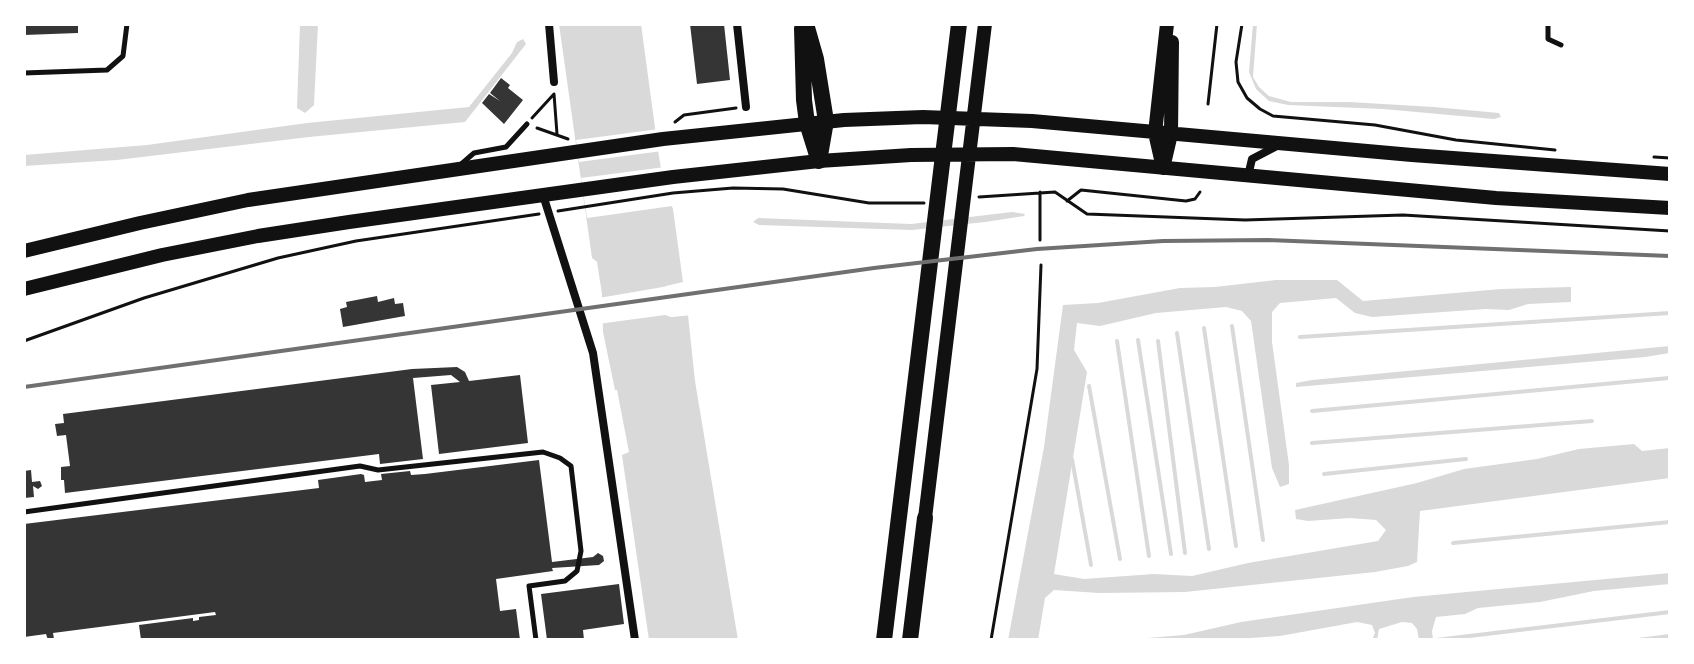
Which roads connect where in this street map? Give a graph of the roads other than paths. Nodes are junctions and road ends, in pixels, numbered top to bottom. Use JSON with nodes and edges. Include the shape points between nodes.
{"nodes":[{"id":1,"x":127,"y":24,"type":"edge"},
{"id":2,"x":549,"y":24,"type":"edge"},
{"id":3,"x":737,"y":24,"type":"edge"},
{"id":4,"x":804,"y":24,"type":"edge"},
{"id":5,"x":959,"y":24,"type":"edge"},
{"id":6,"x":985,"y":24,"type":"edge"},
{"id":7,"x":1169,"y":24,"type":"edge"},
{"id":8,"x":1548,"y":24,"type":"edge"},
{"id":9,"x":1561,"y":45,"type":"dead end"},
{"id":10,"x":24,"y":73,"type":"edge"},
{"id":11,"x":554,"y":82,"type":"road end"},
{"id":12,"x":746,"y":107,"type":"road end"},
{"id":13,"x":826,"y":121,"type":"junction"},
{"id":14,"x":807,"y":123,"type":"junction"},
{"id":15,"x":527,"y":124,"type":"road end"},
{"id":16,"x":1155,"y":133,"type":"junction"},
{"id":17,"x":1171,"y":134,"type":"junction"},
{"id":18,"x":1281,"y":144,"type":"junction"},
{"id":19,"x":819,"y":161,"type":"junction"},
{"id":20,"x":1163,"y":168,"type":"junction"},
{"id":21,"x":456,"y":169,"type":"junction"},
{"id":22,"x":1670,"y":174,"type":"edge"},
{"id":23,"x":1248,"y":177,"type":"junction"},
{"id":24,"x":543,"y":194,"type":"junction"},
{"id":25,"x":1670,"y":208,"type":"edge"},
{"id":26,"x":24,"y":251,"type":"edge"},
{"id":27,"x":24,"y":289,"type":"edge"},
{"id":28,"x":24,"y":512,"type":"edge"},
{"id":29,"x":925,"y":518,"type":"joint"},
{"id":30,"x":536,"y":640,"type":"edge"},
{"id":31,"x":635,"y":640,"type":"edge"},
{"id":32,"x":884,"y":640,"type":"edge"},
{"id":33,"x":910,"y":640,"type":"edge"}],
"edges":[{"from":1,"to":10,"type":"lane","via":[[123,56],[107,70]]},
{"from":2,"to":11,"type":"street"},
{"from":3,"to":12,"type":"street"},
{"from":4,"to":13,"type":"highway"},
{"from":4,"to":14,"type":"highway","via":[[801,66]]},
{"from":5,"to":32,"type":"highway"},
{"from":6,"to":29,"type":"main road"},
{"from":7,"to":16,"type":"main road"},
{"from":7,"to":17,"type":"main road"},
{"from":8,"to":9,"type":"lane","via":[[1548,39]]},
{"from":13,"to":14,"type":"main road"},
{"from":13,"to":16,"type":"main road","via":[[971,118]]},
{"from":13,"to":19,"type":"highway"},
{"from":14,"to":19,"type":"highway"},
{"from":14,"to":21,"type":"main road","via":[[665,134]]},
{"from":15,"to":21,"type":"lane","via":[[506,147],[474,153]]},
{"from":16,"to":17,"type":"main road"},
{"from":16,"to":20,"type":"main road"},
{"from":17,"to":18,"type":"main road"},
{"from":17,"to":20,"type":"main road"},
{"from":18,"to":22,"type":"main road"},
{"from":18,"to":23,"type":"street","via":[[1252,159]]},
{"from":19,"to":20,"type":"main road","via":[[981,153]]},
{"from":19,"to":24,"type":"main road"},
{"from":20,"to":23,"type":"main road"},
{"from":21,"to":26,"type":"main road","via":[[223,205]]},
{"from":23,"to":25,"type":"main road"},
{"from":24,"to":27,"type":"main road","via":[[258,236]]},
{"from":24,"to":31,"type":"street","via":[[593,353]]},
{"from":28,"to":30,"type":"lane","via":[[360,466],[378,470],[543,452],[571,466],[581,551],[577,571],[565,581],[529,586]]},
{"from":29,"to":33,"type":"highway"}]}
